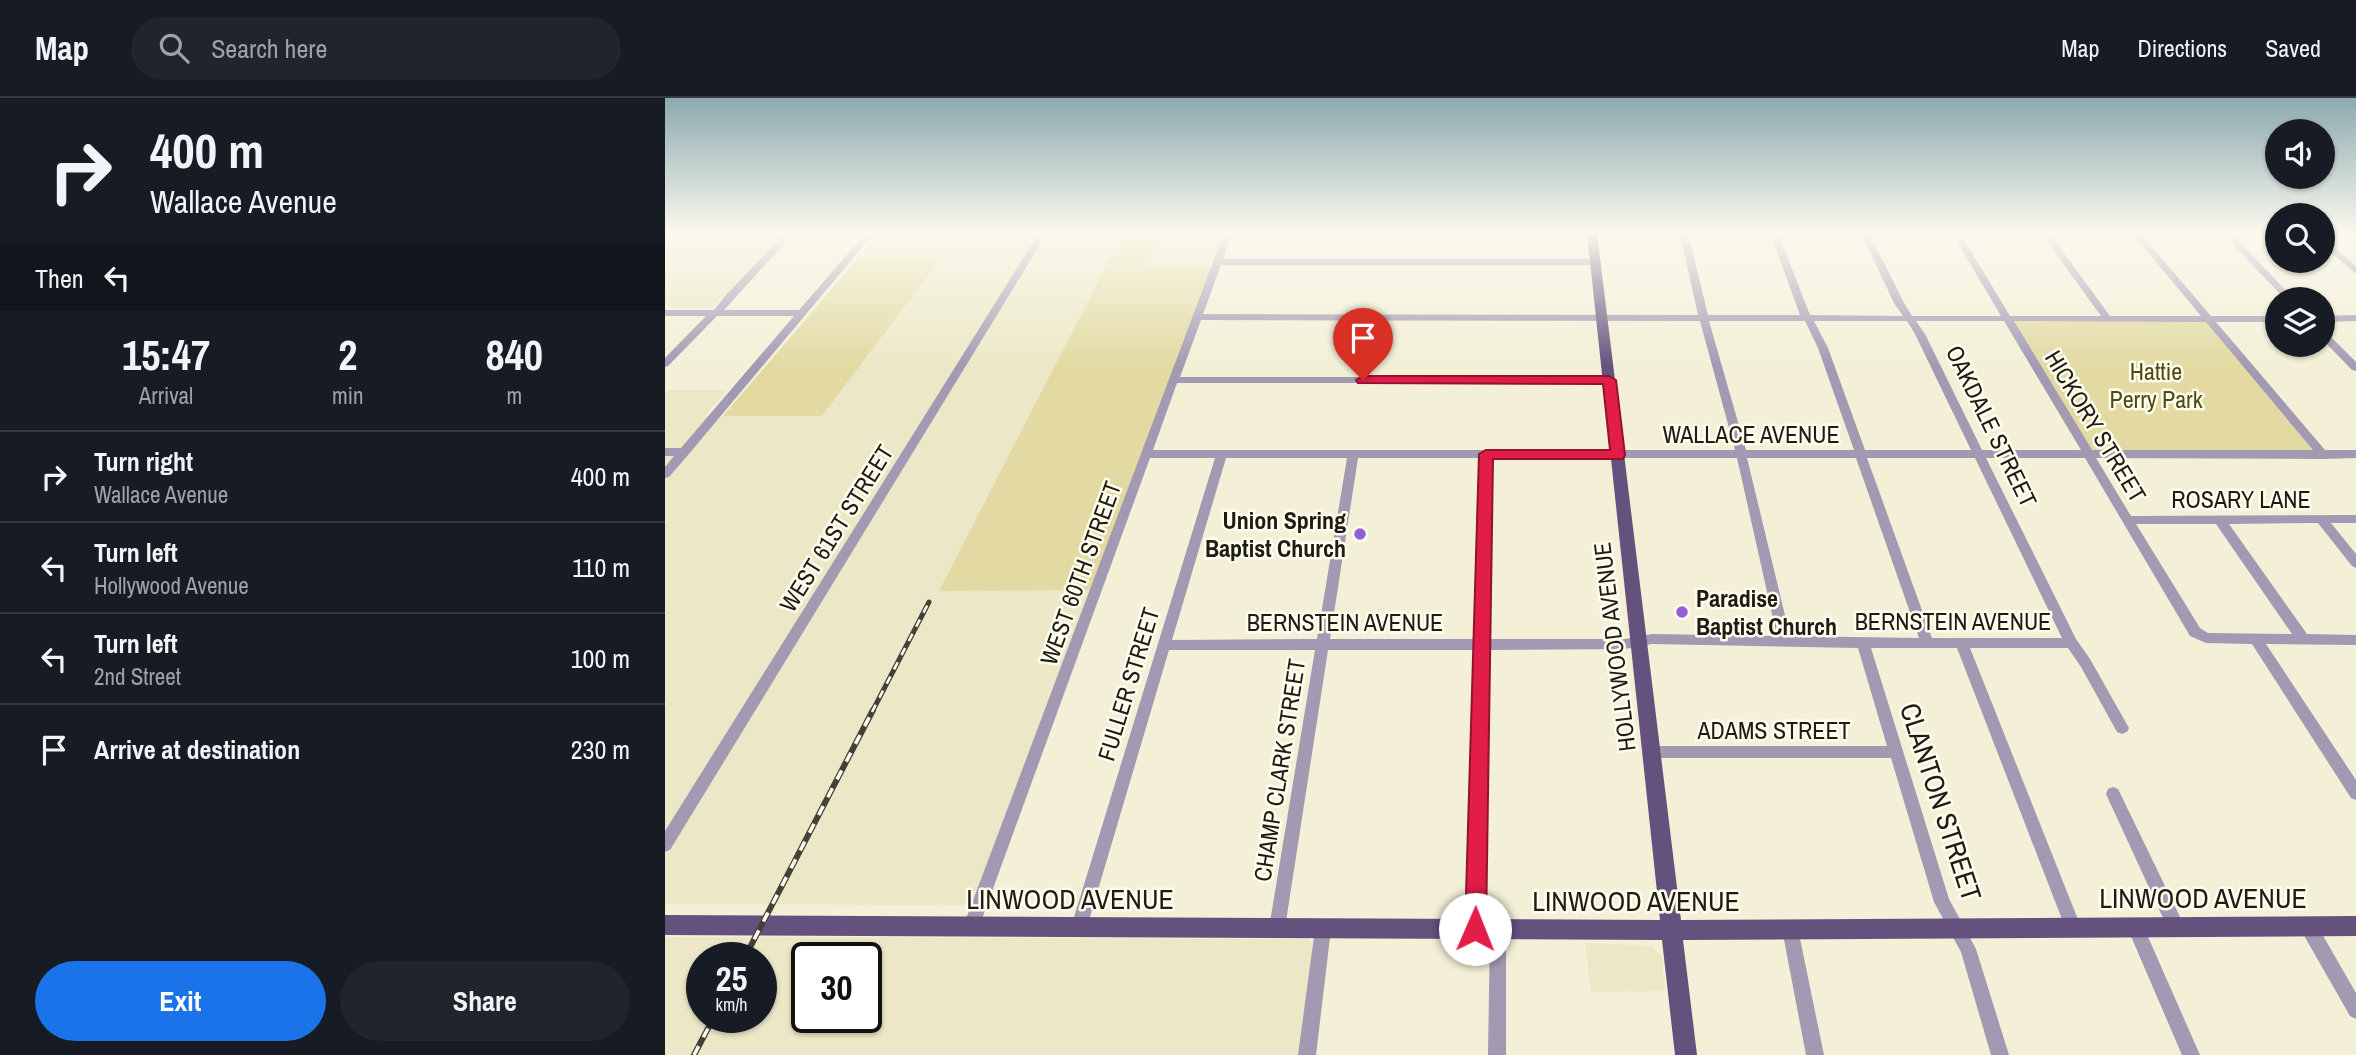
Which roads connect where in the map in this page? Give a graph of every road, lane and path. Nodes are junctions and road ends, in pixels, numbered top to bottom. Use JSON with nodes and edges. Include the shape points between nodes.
{"nodes":[{"id":1,"x":747,"y":278,"type":"edge"},
{"id":2,"x":832,"y":278,"type":"edge"},
{"id":3,"x":1015,"y":278,"type":"edge"},
{"id":4,"x":1211,"y":278,"type":"edge"},
{"id":5,"x":1597,"y":278,"type":"edge"},
{"id":6,"x":1694,"y":278,"type":"edge"},
{"id":7,"x":1791,"y":278,"type":"edge"},
{"id":8,"x":1887,"y":278,"type":"edge"},
{"id":9,"x":1983,"y":278,"type":"edge"},
{"id":10,"x":2078,"y":278,"type":"edge"},
{"id":11,"x":2174,"y":278,"type":"edge"},
{"id":12,"x":665,"y":313,"type":"edge"},
{"id":13,"x":716,"y":313,"type":"junction"},
{"id":14,"x":802,"y":313,"type":"junction"},
{"id":15,"x":1197,"y":317,"type":"junction"},
{"id":16,"x":1602,"y":317,"type":"junction"},
{"id":17,"x":1705,"y":318,"type":"junction"},
{"id":18,"x":1807,"y":318,"type":"junction"},
{"id":19,"x":1909,"y":318,"type":"junction"},
{"id":20,"x":2007,"y":318,"type":"junction"},
{"id":21,"x":2107,"y":318,"type":"junction"},
{"id":22,"x":2208,"y":318,"type":"junction"},
{"id":23,"x":2265,"y":318,"type":"edge"},
{"id":24,"x":2335,"y":318,"type":"edge"},
{"id":25,"x":2356,"y":318,"type":"edge"},
{"id":26,"x":2335,"y":346,"type":"edge"},
{"id":27,"x":665,"y":364,"type":"edge"},
{"id":28,"x":2356,"y":368,"type":"edge"},
{"id":29,"x":1174,"y":380,"type":"junction"},
{"id":30,"x":1609,"y":380,"type":"junction"},
{"id":31,"x":665,"y":452,"type":"edge"},
{"id":32,"x":684,"y":452,"type":"junction"},
{"id":33,"x":1146,"y":454,"type":"junction"},
{"id":34,"x":1221,"y":454,"type":"junction"},
{"id":35,"x":1353,"y":454,"type":"junction"},
{"id":36,"x":1486,"y":454,"type":"junction"},
{"id":37,"x":2323,"y":454,"type":"junction"},
{"id":38,"x":2356,"y":454,"type":"edge"},
{"id":39,"x":1618,"y":455,"type":"junction"},
{"id":40,"x":1860,"y":455,"type":"junction"},
{"id":41,"x":1978,"y":455,"type":"junction"},
{"id":42,"x":2089,"y":455,"type":"junction"},
{"id":43,"x":1740,"y":456,"type":"junction"},
{"id":44,"x":665,"y":474,"type":"edge"},
{"id":45,"x":2219,"y":519,"type":"junction"},
{"id":46,"x":2321,"y":519,"type":"junction"},
{"id":47,"x":2356,"y":519,"type":"edge"},
{"id":48,"x":2127,"y":520,"type":"junction"},
{"id":49,"x":2356,"y":563,"type":"edge"},
{"id":50,"x":2256,"y":638,"type":"junction"},
{"id":51,"x":2303,"y":639,"type":"junction"},
{"id":52,"x":1639,"y":640,"type":"junction"},
{"id":53,"x":2356,"y":640,"type":"edge"},
{"id":54,"x":1785,"y":642,"type":"junction"},
{"id":55,"x":1927,"y":642,"type":"junction"},
{"id":56,"x":1961,"y":642,"type":"junction"},
{"id":57,"x":1863,"y":643,"type":"junction"},
{"id":58,"x":2071,"y":643,"type":"junction"},
{"id":59,"x":1481,"y":644,"type":"junction"},
{"id":60,"x":1164,"y":645,"type":"junction"},
{"id":61,"x":1322,"y":645,"type":"junction"},
{"id":62,"x":2122,"y":728,"type":"dead end"},
{"id":63,"x":1653,"y":752,"type":"junction"},
{"id":64,"x":1895,"y":752,"type":"junction"},
{"id":65,"x":2356,"y":793,"type":"edge"},
{"id":66,"x":2113,"y":794,"type":"dead end"},
{"id":67,"x":665,"y":845,"type":"edge"},
{"id":68,"x":665,"y":925,"type":"edge"},
{"id":69,"x":2308,"y":926,"type":"junction"},
{"id":70,"x":2356,"y":926,"type":"edge"},
{"id":71,"x":971,"y":927,"type":"junction"},
{"id":72,"x":1079,"y":927,"type":"junction"},
{"id":73,"x":1955,"y":927,"type":"junction"},
{"id":74,"x":2073,"y":927,"type":"junction"},
{"id":75,"x":2135,"y":927,"type":"junction"},
{"id":76,"x":2176,"y":927,"type":"junction"},
{"id":77,"x":1277,"y":928,"type":"junction"},
{"id":78,"x":1323,"y":929,"type":"junction"},
{"id":79,"x":1475,"y":929,"type":"junction"},
{"id":80,"x":1498,"y":929,"type":"junction"},
{"id":81,"x":1790,"y":929,"type":"junction"},
{"id":82,"x":1673,"y":930,"type":"junction"},
{"id":83,"x":2356,"y":1010,"type":"edge"},
{"id":84,"x":1307,"y":1055,"type":"edge"},
{"id":85,"x":1497,"y":1055,"type":"edge"},
{"id":86,"x":1686,"y":1055,"type":"edge"},
{"id":87,"x":1815,"y":1055,"type":"edge"},
{"id":88,"x":2000,"y":1055,"type":"edge"},
{"id":89,"x":2191,"y":1055,"type":"edge"}],
"edges":[{"from":1,"to":13,"type":"street"},
{"from":2,"to":14,"type":"street"},
{"from":3,"to":67,"type":"street","name":"WEST 61ST STREET"},
{"from":4,"to":15,"type":"street","name":"WEST 60TH STREET"},
{"from":5,"to":16,"type":"main road","name":"HOLLYWOOD AVENUE"},
{"from":6,"to":17,"type":"street"},
{"from":7,"to":18,"type":"street"},
{"from":8,"to":19,"type":"street","name":"OAKDALE STREET"},
{"from":9,"to":20,"type":"street","name":"HICKORY STREET"},
{"from":10,"to":21,"type":"street"},
{"from":11,"to":22,"type":"street"},
{"from":12,"to":13,"type":"street"},
{"from":13,"to":14,"type":"street"},
{"from":13,"to":27,"type":"street"},
{"from":14,"to":32,"type":"street"},
{"from":15,"to":16,"type":"street"},
{"from":15,"to":29,"type":"street","name":"WEST 60TH STREET"},
{"from":16,"to":17,"type":"street"},
{"from":16,"to":30,"type":"main road","name":"HOLLYWOOD AVENUE"},
{"from":17,"to":18,"type":"street"},
{"from":17,"to":43,"type":"street"},
{"from":18,"to":19,"type":"street"},
{"from":18,"to":40,"type":"street","via":[[1823,348]]},
{"from":19,"to":20,"type":"street"},
{"from":19,"to":41,"type":"street","name":"OAKDALE STREET"},
{"from":20,"to":21,"type":"street"},
{"from":20,"to":42,"type":"street","name":"HICKORY STREET"},
{"from":21,"to":22,"type":"street"},
{"from":22,"to":23,"type":"street"},
{"from":22,"to":37,"type":"street"},
{"from":24,"to":25,"type":"street"},
{"from":26,"to":28,"type":"street"},
{"from":29,"to":30,"type":"street"},
{"from":29,"to":33,"type":"street","name":"WEST 60TH STREET"},
{"from":30,"to":39,"type":"main road","name":"HOLLYWOOD AVENUE"},
{"from":31,"to":32,"type":"street"},
{"from":32,"to":44,"type":"street"},
{"from":33,"to":34,"type":"street","name":"WALLACE AVENUE"},
{"from":33,"to":71,"type":"street","name":"WEST 60TH STREET"},
{"from":34,"to":35,"type":"street","name":"WALLACE AVENUE"},
{"from":34,"to":60,"type":"street","name":"FULLER STREET"},
{"from":35,"to":36,"type":"street","name":"WALLACE AVENUE"},
{"from":35,"to":61,"type":"street","name":"CHAMP CLARK STREET"},
{"from":36,"to":39,"type":"street","name":"WALLACE AVENUE"},
{"from":36,"to":59,"type":"street"},
{"from":37,"to":38,"type":"street","name":"WALLACE AVENUE"},
{"from":37,"to":42,"type":"street","name":"WALLACE AVENUE"},
{"from":39,"to":43,"type":"street","name":"WALLACE AVENUE"},
{"from":39,"to":52,"type":"main road","name":"HOLLYWOOD AVENUE"},
{"from":40,"to":41,"type":"street","name":"WALLACE AVENUE"},
{"from":40,"to":43,"type":"street","name":"WALLACE AVENUE"},
{"from":40,"to":55,"type":"street"},
{"from":41,"to":42,"type":"street","name":"WALLACE AVENUE"},
{"from":41,"to":58,"type":"street","name":"OAKDALE STREET"},
{"from":42,"to":48,"type":"street","name":"HICKORY STREET"},
{"from":43,"to":54,"type":"street"},
{"from":45,"to":46,"type":"street","name":"ROSARY LANE"},
{"from":45,"to":48,"type":"street","name":"ROSARY LANE"},
{"from":45,"to":51,"type":"street"},
{"from":46,"to":47,"type":"street","name":"ROSARY LANE"},
{"from":46,"to":49,"type":"street"},
{"from":48,"to":50,"type":"street","name":"HICKORY STREET","via":[[2191,628],[2202,637]]},
{"from":50,"to":51,"type":"street"},
{"from":50,"to":65,"type":"street"},
{"from":51,"to":53,"type":"street"},
{"from":52,"to":54,"type":"street","name":"BERNSTEIN AVENUE"},
{"from":52,"to":59,"type":"street","name":"BERNSTEIN AVENUE","via":[[1625,644]]},
{"from":52,"to":63,"type":"main road","name":"HOLLYWOOD AVENUE"},
{"from":54,"to":57,"type":"street","name":"BERNSTEIN AVENUE"},
{"from":55,"to":56,"type":"street","name":"BERNSTEIN AVENUE"},
{"from":55,"to":57,"type":"street","name":"BERNSTEIN AVENUE"},
{"from":56,"to":58,"type":"street","name":"BERNSTEIN AVENUE"},
{"from":56,"to":74,"type":"street"},
{"from":57,"to":64,"type":"street","name":"CLANTON STREET"},
{"from":58,"to":62,"type":"street","name":"OAKDALE STREET"},
{"from":59,"to":61,"type":"street","name":"BERNSTEIN AVENUE"},
{"from":59,"to":79,"type":"street"},
{"from":60,"to":61,"type":"street","name":"BERNSTEIN AVENUE"},
{"from":60,"to":72,"type":"street","name":"FULLER STREET"},
{"from":61,"to":77,"type":"street","name":"CHAMP CLARK STREET"},
{"from":63,"to":64,"type":"street","name":"ADAMS STREET"},
{"from":63,"to":82,"type":"main road","name":"HOLLYWOOD AVENUE"},
{"from":64,"to":73,"type":"street","name":"CLANTON STREET"},
{"from":66,"to":76,"type":"street"},
{"from":68,"to":71,"type":"main road","name":"LINWOOD AVENUE"},
{"from":69,"to":70,"type":"main road","name":"LINWOOD AVENUE"},
{"from":69,"to":76,"type":"main road","name":"LINWOOD AVENUE"},
{"from":69,"to":83,"type":"street"},
{"from":71,"to":72,"type":"main road","name":"LINWOOD AVENUE"},
{"from":72,"to":77,"type":"main road","name":"LINWOOD AVENUE"},
{"from":73,"to":74,"type":"main road","name":"LINWOOD AVENUE"},
{"from":73,"to":81,"type":"main road","name":"LINWOOD AVENUE"},
{"from":73,"to":88,"type":"street","name":"CLANTON STREET","via":[[1968,949]]},
{"from":74,"to":75,"type":"main road","name":"LINWOOD AVENUE"},
{"from":75,"to":76,"type":"main road","name":"LINWOOD AVENUE"},
{"from":75,"to":89,"type":"street"},
{"from":77,"to":78,"type":"main road","name":"LINWOOD AVENUE"},
{"from":78,"to":79,"type":"main road","name":"LINWOOD AVENUE"},
{"from":78,"to":84,"type":"street"},
{"from":79,"to":80,"type":"main road","name":"LINWOOD AVENUE"},
{"from":80,"to":82,"type":"main road","name":"LINWOOD AVENUE"},
{"from":80,"to":85,"type":"street"},
{"from":81,"to":82,"type":"main road","name":"LINWOOD AVENUE"},
{"from":81,"to":87,"type":"street"},
{"from":82,"to":86,"type":"main road","name":"HOLLYWOOD AVENUE"}]}
